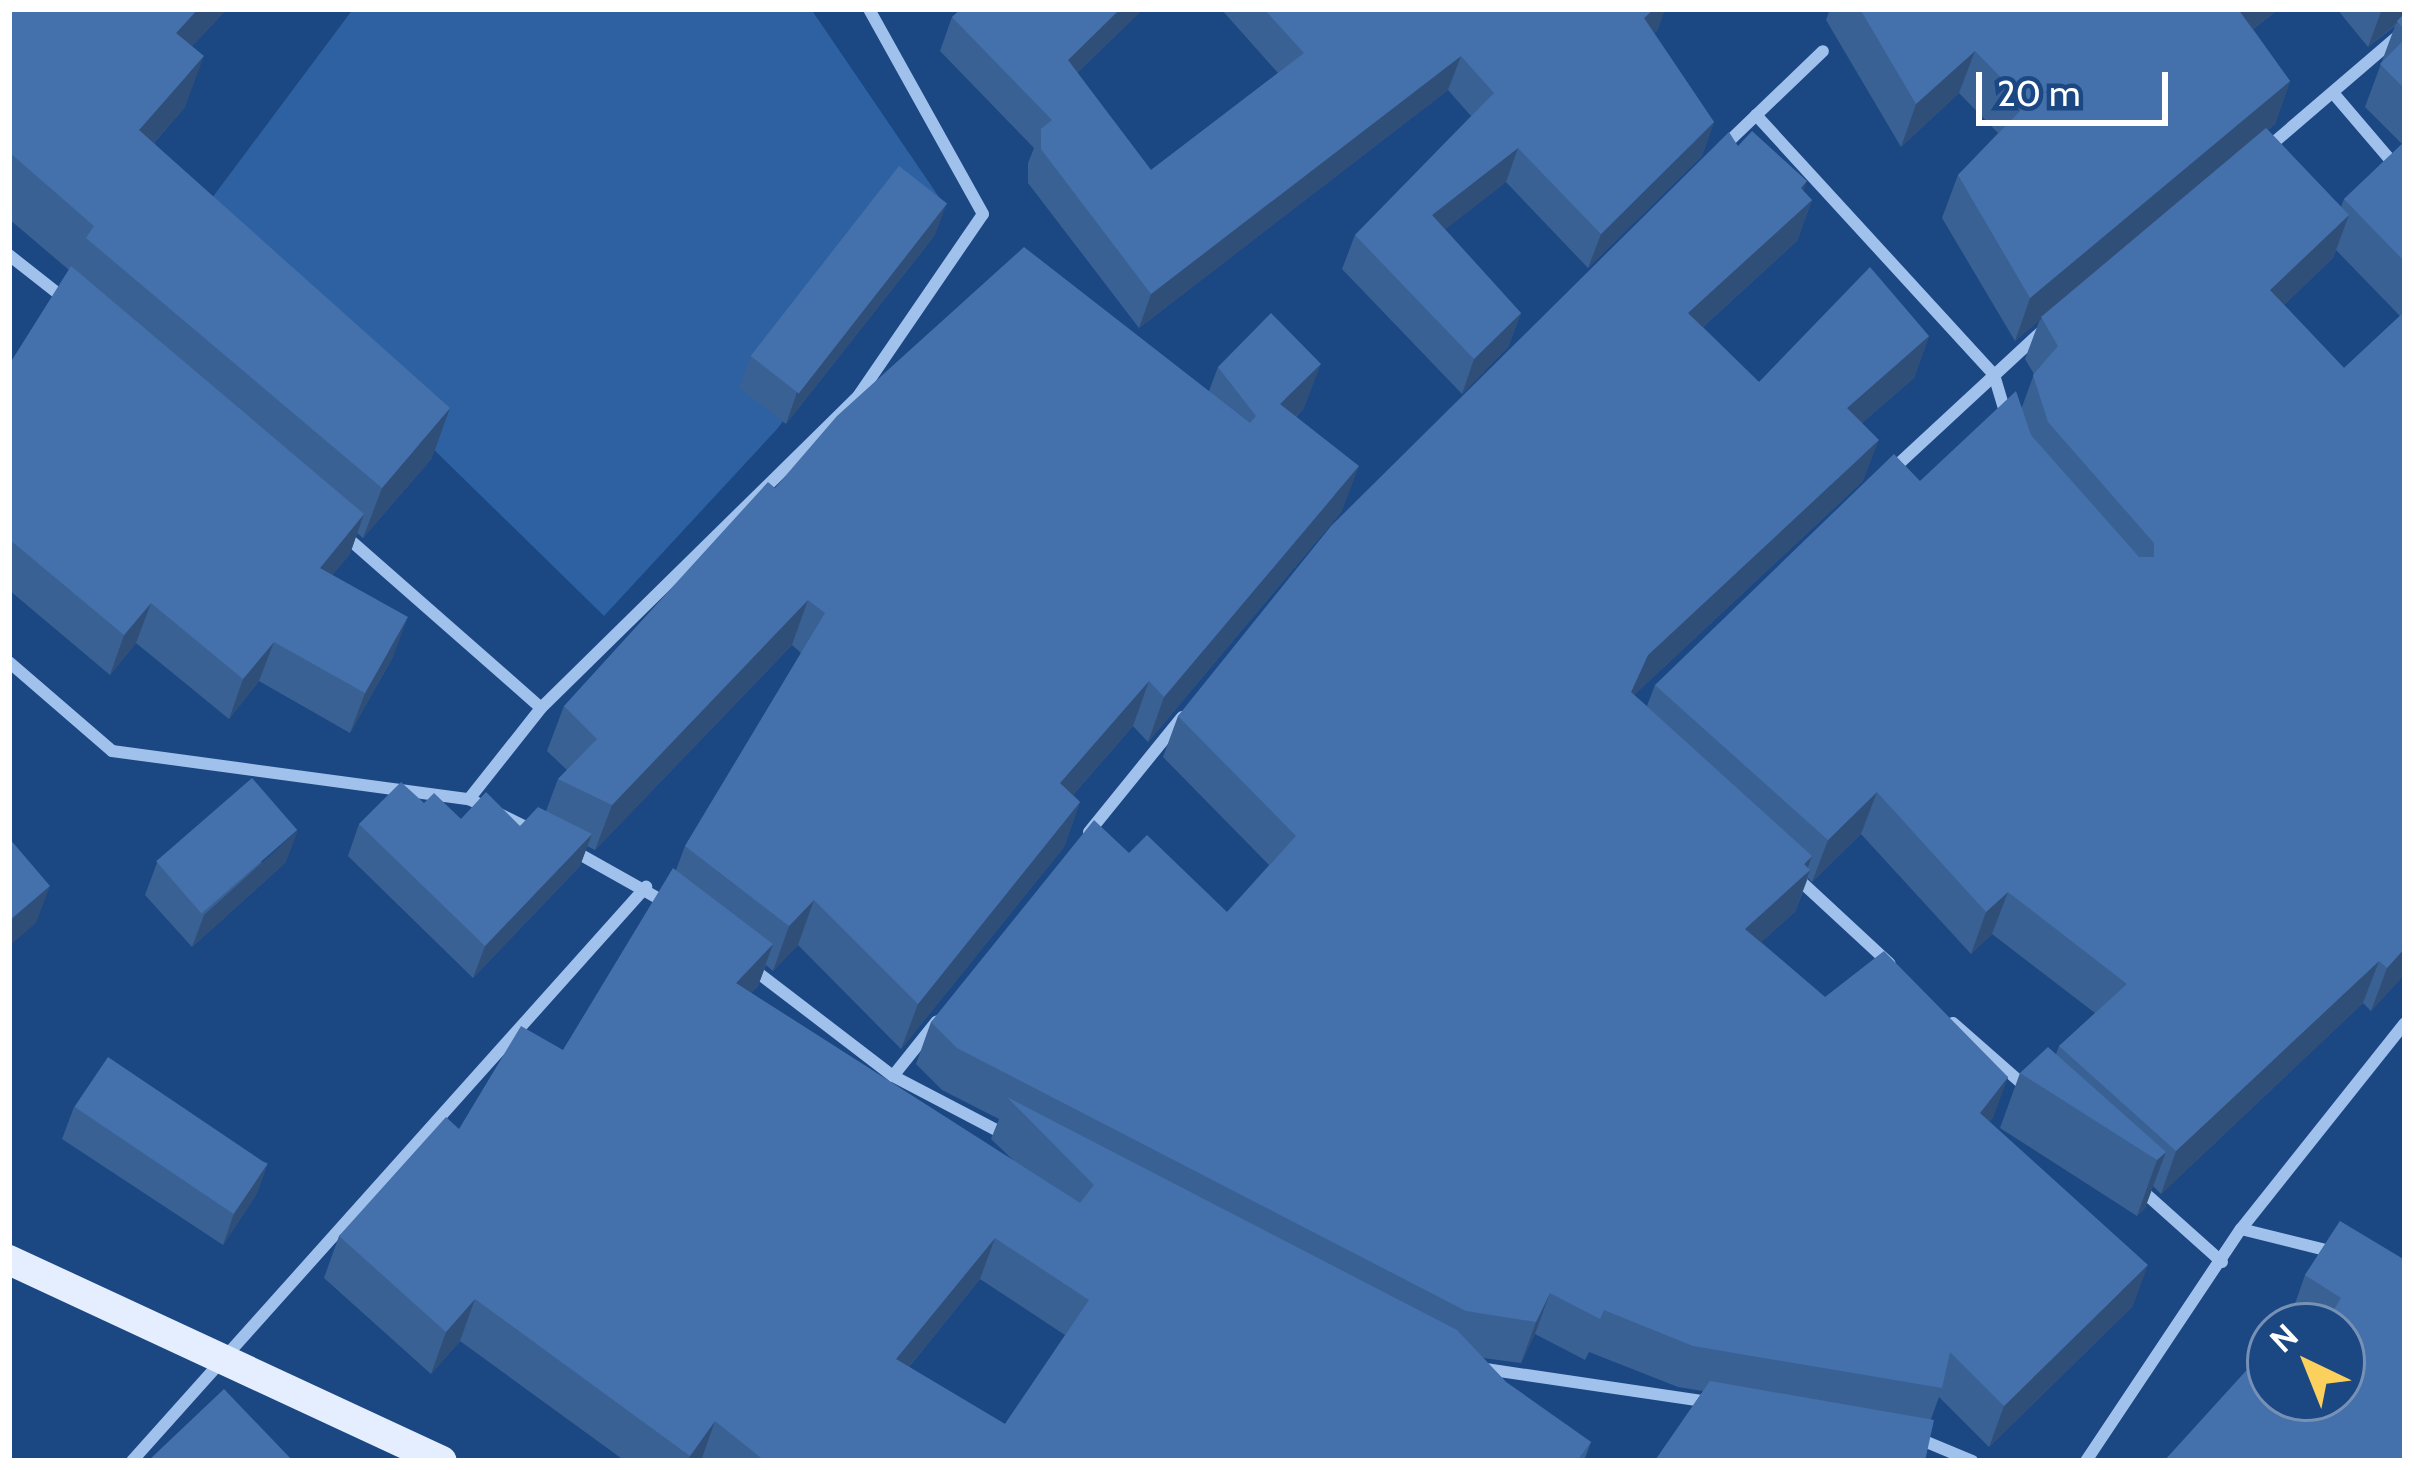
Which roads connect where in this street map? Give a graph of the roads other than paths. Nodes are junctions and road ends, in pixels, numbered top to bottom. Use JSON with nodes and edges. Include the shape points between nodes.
{"nodes":[{"id":1,"x":869,"y":9,"type":"edge"},
{"id":2,"x":2405,"y":30,"type":"edge"},
{"id":3,"x":1823,"y":51,"type":"dead end"},
{"id":4,"x":2334,"y":94,"type":"junction"},
{"id":5,"x":1756,"y":115,"type":"junction"},
{"id":6,"x":1706,"y":164,"type":"edge"},
{"id":7,"x":2241,"y":169,"type":"edge"},
{"id":8,"x":2405,"y":177,"type":"edge"},
{"id":9,"x":9,"y":255,"type":"edge"},
{"id":10,"x":77,"y":309,"type":"edge"},
{"id":11,"x":2056,"y":319,"type":"edge"},
{"id":12,"x":1994,"y":375,"type":"junction"},
{"id":13,"x":2012,"y":432,"type":"edge"},
{"id":14,"x":1876,"y":485,"type":"edge"},
{"id":15,"x":325,"y":518,"type":"edge"},
{"id":16,"x":9,"y":662,"type":"edge"},
{"id":17,"x":1190,"y":707,"type":"edge"},
{"id":18,"x":541,"y":708,"type":"junction"},
{"id":19,"x":470,"y":799,"type":"junction"},
{"id":20,"x":1071,"y":855,"type":"edge"},
{"id":21,"x":1780,"y":863,"type":"edge"},
{"id":22,"x":646,"y":887,"type":"junction"},
{"id":23,"x":684,"y":916,"type":"edge"},
{"id":24,"x":741,"y":960,"type":"edge"},
{"id":25,"x":1906,"y":979,"type":"edge"},
{"id":26,"x":952,"y":1002,"type":"edge"},
{"id":27,"x":1937,"y":1008,"type":"edge"},
{"id":28,"x":2405,"y":1023,"type":"edge"},
{"id":29,"x":893,"y":1076,"type":"junction"},
{"id":30,"x":2044,"y":1103,"type":"edge"},
{"id":31,"x":1033,"y":1148,"type":"edge"},
{"id":32,"x":2115,"y":1167,"type":"edge"},
{"id":33,"x":2241,"y":1229,"type":"junction"},
{"id":34,"x":2344,"y":1255,"type":"edge"},
{"id":35,"x":9,"y":1260,"type":"edge"},
{"id":36,"x":2222,"y":1262,"type":"junction"},
{"id":37,"x":217,"y":1363,"type":"junction"},
{"id":38,"x":1478,"y":1391,"type":"edge"},
{"id":39,"x":1718,"y":1403,"type":"edge"},
{"id":40,"x":1896,"y":1433,"type":"edge"},
{"id":41,"x":132,"y":1461,"type":"edge"},
{"id":42,"x":442,"y":1461,"type":"edge"},
{"id":43,"x":1972,"y":1461,"type":"edge"},
{"id":44,"x":2086,"y":1461,"type":"edge"}],
"edges":[{"from":1,"to":18,"type":"street","via":[[983,214],[859,395]]},
{"from":2,"to":4,"type":"street"},
{"from":3,"to":5,"type":"street"},
{"from":4,"to":7,"type":"street"},
{"from":4,"to":8,"type":"street"},
{"from":5,"to":6,"type":"street"},
{"from":5,"to":12,"type":"street"},
{"from":9,"to":10,"type":"street"},
{"from":11,"to":12,"type":"street"},
{"from":12,"to":13,"type":"street"},
{"from":12,"to":14,"type":"street"},
{"from":15,"to":18,"type":"street"},
{"from":16,"to":19,"type":"street","via":[[112,751]]},
{"from":17,"to":20,"type":"street"},
{"from":18,"to":19,"type":"street"},
{"from":19,"to":22,"type":"street"},
{"from":21,"to":25,"type":"street"},
{"from":22,"to":23,"type":"street"},
{"from":22,"to":37,"type":"street"},
{"from":24,"to":29,"type":"street"},
{"from":26,"to":29,"type":"street"},
{"from":27,"to":30,"type":"street"},
{"from":28,"to":33,"type":"street"},
{"from":29,"to":31,"type":"street"},
{"from":32,"to":36,"type":"street"},
{"from":33,"to":34,"type":"street"},
{"from":33,"to":36,"type":"street"},
{"from":35,"to":37,"type":"main road"},
{"from":36,"to":44,"type":"street"},
{"from":37,"to":41,"type":"street"},
{"from":37,"to":42,"type":"main road"},
{"from":38,"to":39,"type":"street","via":[[1467,1372]]},
{"from":40,"to":43,"type":"street"}]}
